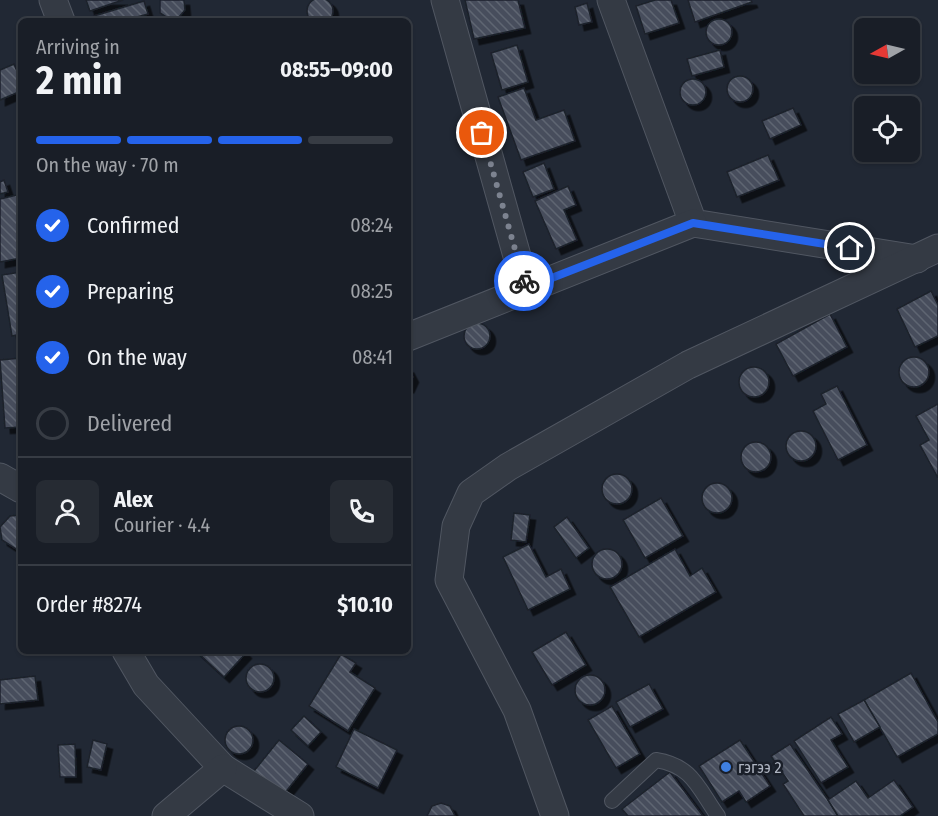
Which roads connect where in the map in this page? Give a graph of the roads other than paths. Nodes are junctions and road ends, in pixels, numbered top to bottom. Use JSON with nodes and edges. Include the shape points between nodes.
{"nodes":[{"id":1,"x":53,"y":0,"type":"edge"},
{"id":2,"x":445,"y":0,"type":"edge"},
{"id":3,"x":611,"y":0,"type":"edge"},
{"id":4,"x":60,"y":18,"type":"edge"},
{"id":5,"x":693,"y":223,"type":"junction"},
{"id":6,"x":927,"y":253,"type":"edge"},
{"id":7,"x":526,"y":288,"type":"junction"},
{"id":8,"x":411,"y":336,"type":"edge"},
{"id":9,"x":0,"y":477,"type":"edge"},
{"id":10,"x":18,"y":487,"type":"edge"},
{"id":11,"x":128,"y":654,"type":"edge"},
{"id":12,"x":223,"y":768,"type":"junction"},
{"id":13,"x":612,"y":801,"type":"dead end"},
{"id":14,"x":166,"y":816,"type":"edge"},
{"id":15,"x":300,"y":816,"type":"edge"},
{"id":16,"x":555,"y":816,"type":"edge"},
{"id":17,"x":718,"y":816,"type":"edge"}],
"edges":[{"from":1,"to":4,"type":"street"},
{"from":2,"to":7,"type":"street"},
{"from":3,"to":5,"type":"street"},
{"from":5,"to":6,"type":"street"},
{"from":5,"to":7,"type":"street"},
{"from":6,"to":16,"type":"street","via":[[688,365],[508,467],[471,493],[456,526],[449,580],[517,710]]},
{"from":7,"to":8,"type":"street"},
{"from":9,"to":10,"type":"street"},
{"from":11,"to":12,"type":"street","via":[[146,685]]},
{"from":12,"to":14,"type":"street"},
{"from":12,"to":15,"type":"street"},
{"from":13,"to":17,"type":"lane","via":[[656,760],[675,763],[687,771]]}]}
